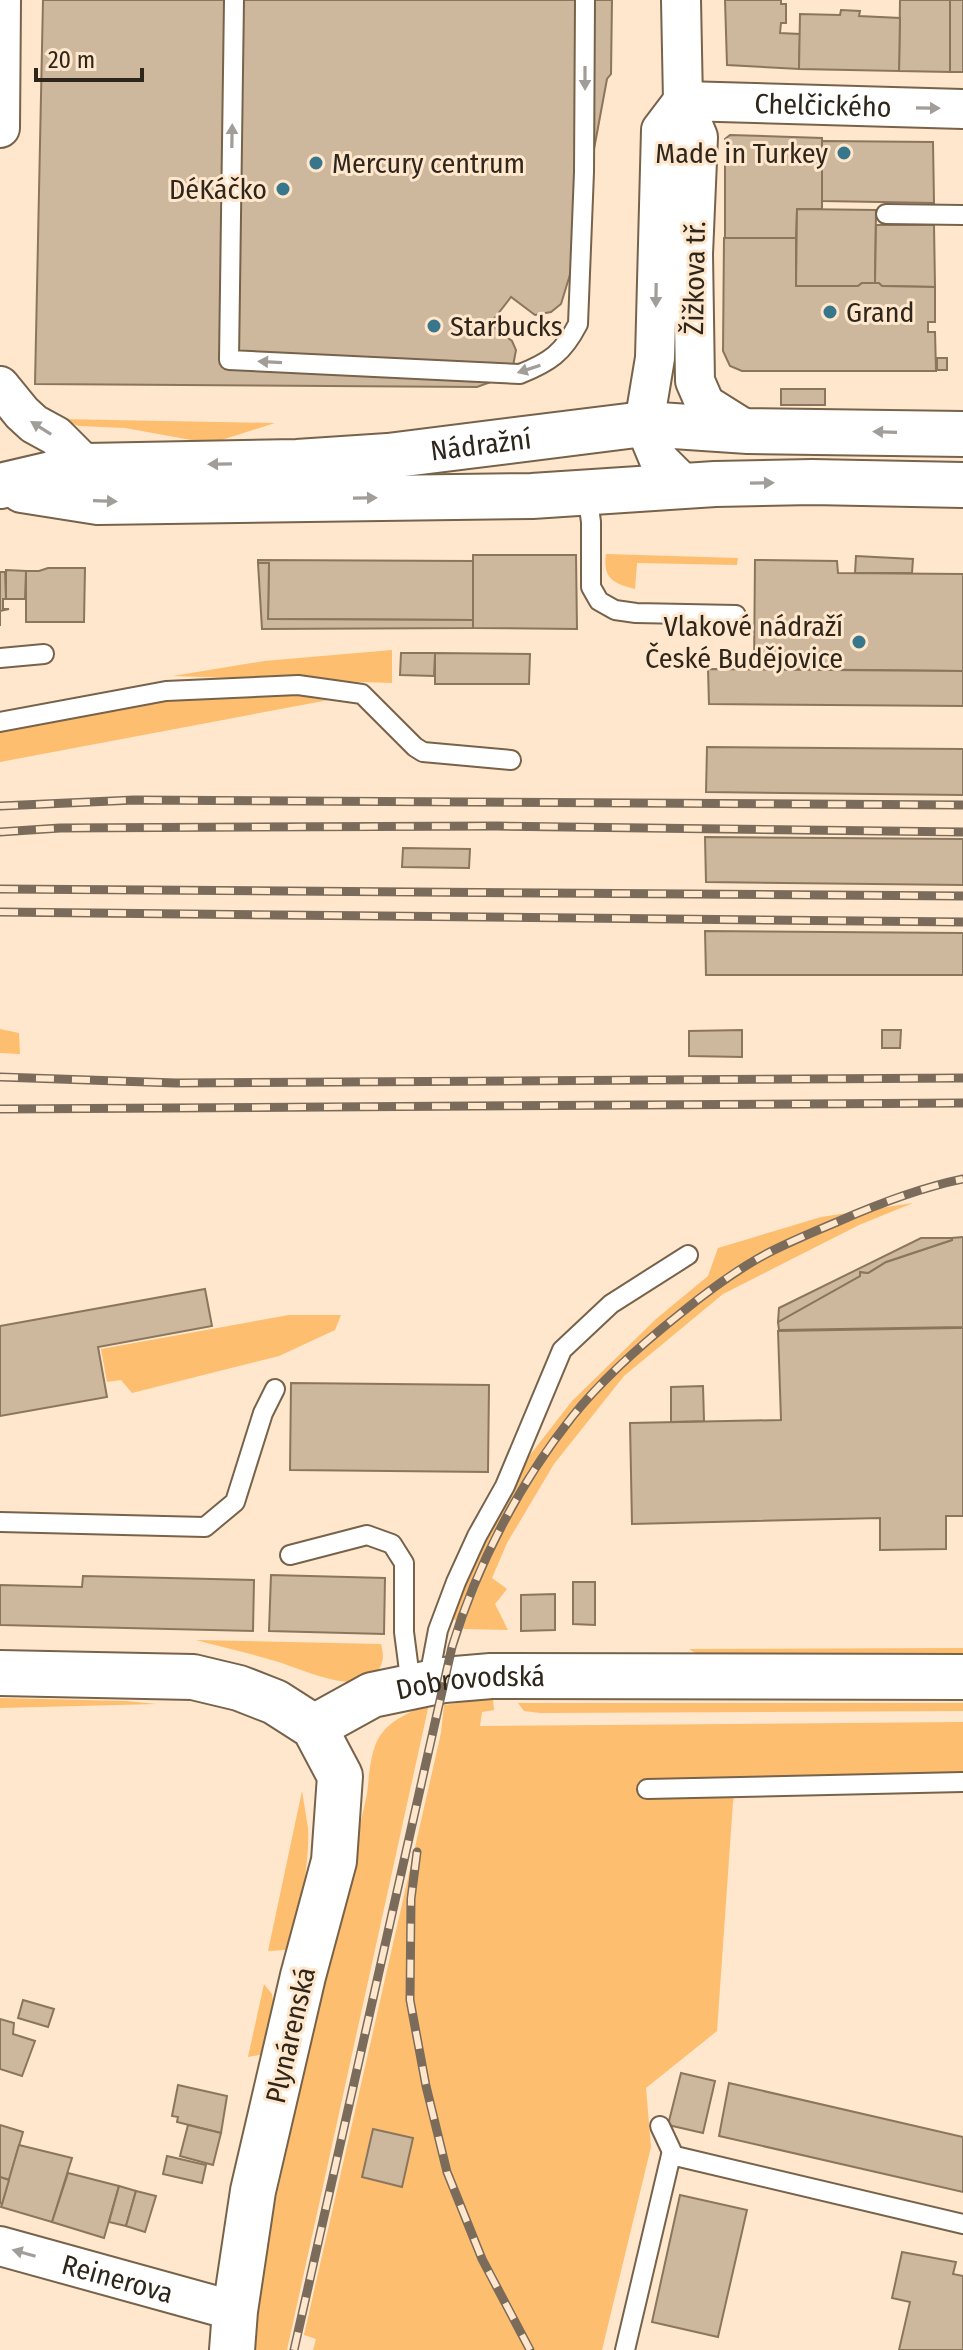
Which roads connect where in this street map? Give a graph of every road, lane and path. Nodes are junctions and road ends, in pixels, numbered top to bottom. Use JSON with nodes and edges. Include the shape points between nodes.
{"nodes":[{"id":1,"x":1,"y":0,"type":"edge"},
{"id":2,"x":234,"y":0,"type":"edge"},
{"id":3,"x":585,"y":0,"type":"edge"},
{"id":4,"x":681,"y":0,"type":"edge"},
{"id":5,"x":0,"y":94,"type":"edge"},
{"id":6,"x":683,"y":101,"type":"junction"},
{"id":7,"x":963,"y":109,"type":"edge"},
{"id":8,"x":0,"y":128,"type":"edge"},
{"id":9,"x":886,"y":214,"type":"dead end"},
{"id":10,"x":963,"y":215,"type":"edge"},
{"id":11,"x":0,"y":386,"type":"edge"},
{"id":12,"x":644,"y":424,"type":"junction"},
{"id":13,"x":748,"y":431,"type":"junction"},
{"id":14,"x":963,"y":434,"type":"edge"},
{"id":15,"x":86,"y":466,"type":"junction"},
{"id":16,"x":684,"y":485,"type":"junction"},
{"id":17,"x":963,"y":485,"type":"edge"},
{"id":18,"x":0,"y":486,"type":"edge"},
{"id":19,"x":587,"y":492,"type":"junction"},
{"id":20,"x":736,"y":615,"type":"dead end"},
{"id":21,"x":44,"y":654,"type":"dead end"},
{"id":22,"x":0,"y":658,"type":"edge"},
{"id":23,"x":0,"y":722,"type":"edge"},
{"id":24,"x":511,"y":760,"type":"dead end"},
{"id":25,"x":688,"y":1255,"type":"dead end"},
{"id":26,"x":275,"y":1389,"type":"dead end"},
{"id":27,"x":0,"y":1522,"type":"edge"},
{"id":28,"x":290,"y":1555,"type":"dead end"},
{"id":29,"x":0,"y":1673,"type":"edge"},
{"id":30,"x":963,"y":1677,"type":"edge"},
{"id":31,"x":420,"y":1684,"type":"junction"},
{"id":32,"x":314,"y":1727,"type":"junction"},
{"id":33,"x":963,"y":1782,"type":"edge"},
{"id":34,"x":647,"y":1789,"type":"dead end"},
{"id":35,"x":660,"y":2126,"type":"dead end"},
{"id":36,"x":674,"y":2156,"type":"junction"},
{"id":37,"x":963,"y":2224,"type":"edge"},
{"id":38,"x":0,"y":2246,"type":"edge"},
{"id":39,"x":233,"y":2330,"type":"edge"},
{"id":40,"x":625,"y":2350,"type":"edge"}],
"edges":[{"from":1,"to":5,"type":"street"},
{"from":3,"to":2,"type":"lane","one_way":true,"via":[[578,324],[547,363],[520,374],[229,360]]},
{"from":4,"to":6,"type":"street","name":"Žižkova tř."},
{"from":5,"to":8,"type":"street"},
{"from":6,"to":7,"type":"street","name":"Chelčického","one_way":true},
{"from":6,"to":12,"type":"street","name":"Žižkova tř.","one_way":true,"via":[[661,130],[655,358]]},
{"from":6,"to":13,"type":"street","name":"Žižkova tř.","via":[[698,137],[695,381],[705,404]]},
{"from":9,"to":10,"type":"lane"},
{"from":15,"to":11,"type":"street","one_way":true,"via":[[22,413]]},
{"from":12,"to":13,"type":"main road","name":"Nádražní"},
{"from":12,"to":15,"type":"main road","name":"Nádražní","one_way":true,"via":[[373,457]]},
{"from":12,"to":16,"type":"street","via":[[659,460]]},
{"from":14,"to":13,"type":"main road","name":"Nádražní","one_way":true},
{"from":15,"to":18,"type":"main road","name":"Nádražní"},
{"from":16,"to":17,"type":"main road","name":"Nádražní","one_way":true},
{"from":16,"to":19,"type":"main road","name":"Nádražní"},
{"from":18,"to":19,"type":"main road","name":"Nádražní","one_way":true,"via":[[98,502]]},
{"from":19,"to":20,"type":"lane","via":[[591,587],[599,601],[636,613]]},
{"from":21,"to":22,"type":"lane"},
{"from":23,"to":24,"type":"lane","via":[[166,691],[298,685],[362,694],[423,752]]},
{"from":25,"to":31,"type":"lane","via":[[611,1304],[562,1350],[505,1486],[456,1582]]},
{"from":26,"to":27,"type":"lane","via":[[235,1502],[205,1527]]},
{"from":28,"to":31,"type":"lane","via":[[367,1535],[392,1544],[404,1563],[404,1632]]},
{"from":29,"to":32,"type":"main road","via":[[193,1677],[275,1702]]},
{"from":30,"to":31,"type":"main road","name":"Dobrovodská","via":[[491,1676]]},
{"from":31,"to":32,"type":"main road","name":"Dobrovodská","via":[[372,1695]]},
{"from":32,"to":39,"type":"main road","name":"Plynárenská","via":[[340,1776],[334,1861],[253,2191]]},
{"from":33,"to":34,"type":"lane"},
{"from":35,"to":36,"type":"lane"},
{"from":36,"to":37,"type":"lane"},
{"from":36,"to":40,"type":"lane"},
{"from":39,"to":38,"type":"street","name":"Reinerova","one_way":true}]}
